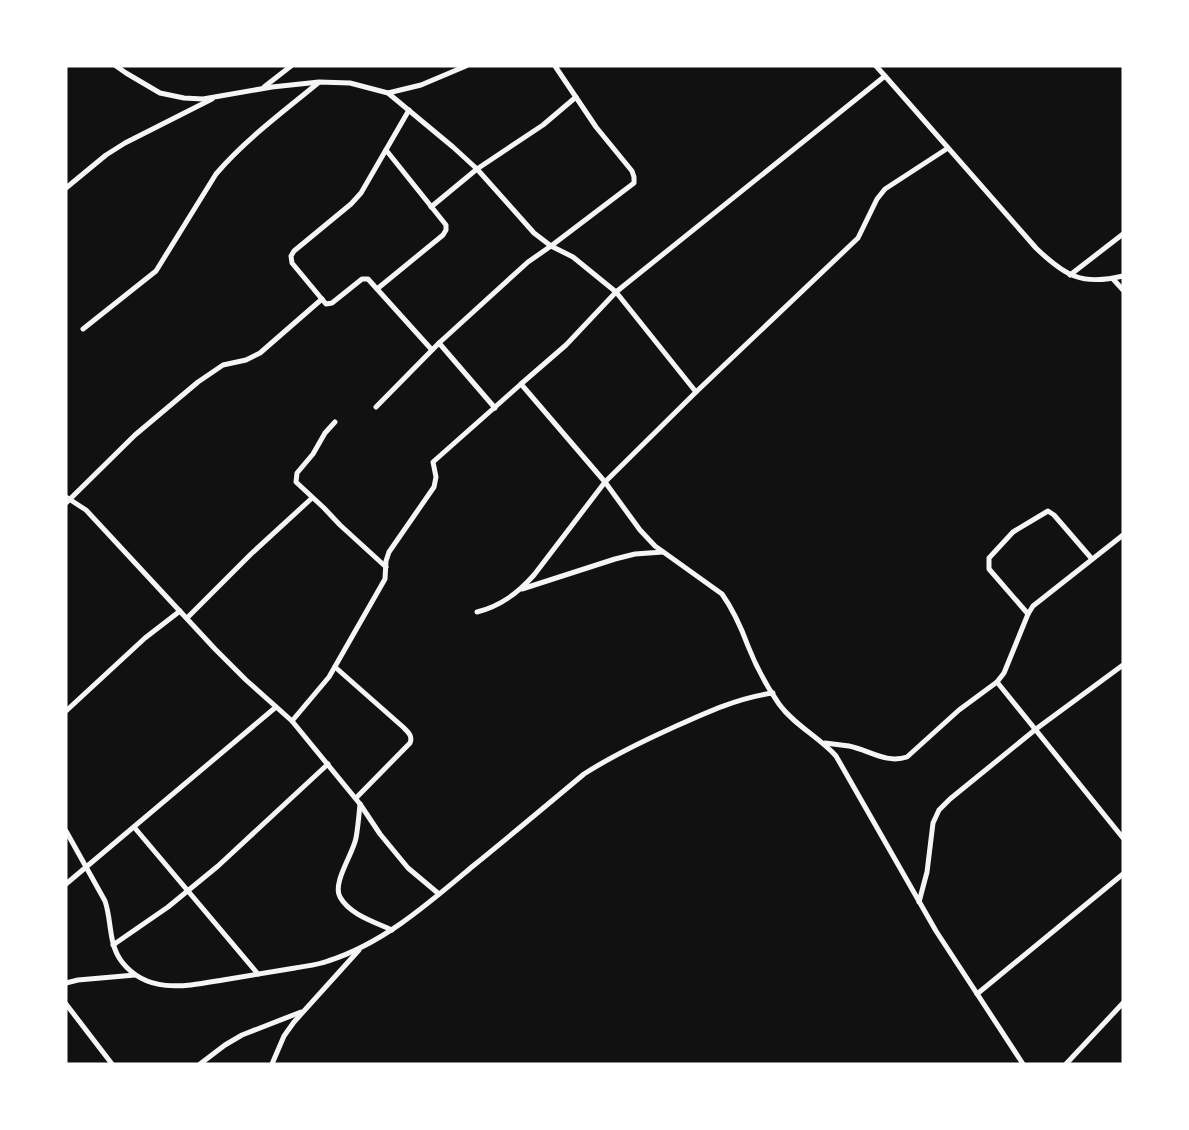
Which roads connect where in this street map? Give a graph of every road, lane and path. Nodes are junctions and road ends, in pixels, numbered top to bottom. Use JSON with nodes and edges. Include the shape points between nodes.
{"nodes":[{"id":1,"x":116,"y":66,"type":"edge"},
{"id":2,"x":291,"y":66,"type":"edge"},
{"id":3,"x":466,"y":66,"type":"edge"},
{"id":4,"x":555,"y":66,"type":"edge"},
{"id":5,"x":876,"y":66,"type":"edge"},
{"id":6,"x":885,"y":76,"type":"junction"},
{"id":7,"x":319,"y":82,"type":"junction"},
{"id":8,"x":262,"y":88,"type":"junction"},
{"id":9,"x":388,"y":93,"type":"junction"},
{"id":10,"x":215,"y":97,"type":"junction"},
{"id":11,"x":576,"y":97,"type":"junction"},
{"id":12,"x":409,"y":110,"type":"junction"},
{"id":13,"x":948,"y":148,"type":"junction"},
{"id":14,"x":386,"y":150,"type":"junction"},
{"id":15,"x":477,"y":169,"type":"junction"},
{"id":16,"x":66,"y":188,"type":"edge"},
{"id":17,"x":432,"y":207,"type":"junction"},
{"id":18,"x":1123,"y":234,"type":"edge"},
{"id":19,"x":551,"y":246,"type":"junction"},
{"id":20,"x":1070,"y":275,"type":"junction"},
{"id":21,"x":1123,"y":276,"type":"edge"},
{"id":22,"x":1113,"y":278,"type":"junction"},
{"id":23,"x":377,"y":289,"type":"junction"},
{"id":24,"x":1123,"y":290,"type":"edge"},
{"id":25,"x":616,"y":292,"type":"junction"},
{"id":26,"x":322,"y":299,"type":"junction"},
{"id":27,"x":83,"y":329,"type":"dead end"},
{"id":28,"x":439,"y":343,"type":"junction"},
{"id":29,"x":432,"y":350,"type":"junction"},
{"id":30,"x":521,"y":384,"type":"junction"},
{"id":31,"x":696,"y":392,"type":"junction"},
{"id":32,"x":376,"y":407,"type":"dead end"},
{"id":33,"x":495,"y":408,"type":"junction"},
{"id":34,"x":335,"y":422,"type":"dead end"},
{"id":35,"x":605,"y":482,"type":"junction"},
{"id":36,"x":312,"y":498,"type":"junction"},
{"id":37,"x":68,"y":500,"type":"edge"},
{"id":38,"x":1123,"y":535,"type":"edge"},
{"id":39,"x":663,"y":552,"type":"junction"},
{"id":40,"x":1092,"y":559,"type":"junction"},
{"id":41,"x":386,"y":567,"type":"junction"},
{"id":42,"x":521,"y":589,"type":"junction"},
{"id":43,"x":180,"y":611,"type":"junction"},
{"id":44,"x":477,"y":612,"type":"dead end"},
{"id":45,"x":1028,"y":614,"type":"junction"},
{"id":46,"x":186,"y":618,"type":"junction"},
{"id":47,"x":1123,"y":665,"type":"edge"},
{"id":48,"x":335,"y":667,"type":"junction"},
{"id":49,"x":997,"y":682,"type":"junction"},
{"id":50,"x":773,"y":693,"type":"junction"},
{"id":51,"x":276,"y":707,"type":"junction"},
{"id":52,"x":66,"y":711,"type":"edge"},
{"id":53,"x":292,"y":721,"type":"junction"},
{"id":54,"x":1036,"y":729,"type":"junction"},
{"id":55,"x":825,"y":743,"type":"junction"},
{"id":56,"x":328,"y":764,"type":"junction"},
{"id":57,"x":356,"y":798,"type":"junction"},
{"id":58,"x":360,"y":804,"type":"junction"},
{"id":59,"x":134,"y":827,"type":"junction"},
{"id":60,"x":66,"y":832,"type":"edge"},
{"id":61,"x":1123,"y":838,"type":"edge"},
{"id":62,"x":87,"y":867,"type":"junction"},
{"id":63,"x":1123,"y":874,"type":"edge"},
{"id":64,"x":66,"y":884,"type":"edge"},
{"id":65,"x":188,"y":891,"type":"junction"},
{"id":66,"x":439,"y":894,"type":"junction"},
{"id":67,"x":919,"y":902,"type":"junction"},
{"id":68,"x":392,"y":930,"type":"junction"},
{"id":69,"x":113,"y":945,"type":"junction"},
{"id":70,"x":361,"y":948,"type":"junction"},
{"id":71,"x":258,"y":974,"type":"junction"},
{"id":72,"x":135,"y":975,"type":"junction"},
{"id":73,"x":66,"y":976,"type":"edge"},
{"id":74,"x":68,"y":982,"type":"edge"},
{"id":75,"x":977,"y":994,"type":"junction"},
{"id":76,"x":1123,"y":1003,"type":"edge"},
{"id":77,"x":66,"y":1004,"type":"edge"},
{"id":78,"x":303,"y":1012,"type":"junction"},
{"id":79,"x":112,"y":1064,"type":"edge"},
{"id":80,"x":200,"y":1064,"type":"edge"},
{"id":81,"x":272,"y":1064,"type":"edge"},
{"id":82,"x":1023,"y":1064,"type":"edge"},
{"id":83,"x":1066,"y":1064,"type":"edge"}],
"edges":[{"from":1,"to":10,"type":"street","via":[[160,93],[184,98]]},
{"from":2,"to":8,"type":"street"},
{"from":3,"to":9,"type":"street","via":[[421,85]]},
{"from":4,"to":11,"type":"street"},
{"from":5,"to":6,"type":"street"},
{"from":6,"to":13,"type":"street"},
{"from":6,"to":25,"type":"street"},
{"from":7,"to":8,"type":"street"},
{"from":7,"to":9,"type":"street","via":[[350,83]]},
{"from":7,"to":27,"type":"street","via":[[222,167],[156,271]]},
{"from":8,"to":10,"type":"street"},
{"from":9,"to":12,"type":"street"},
{"from":10,"to":16,"type":"street","via":[[125,143]]},
{"from":11,"to":15,"type":"street","via":[[543,125]]},
{"from":11,"to":19,"type":"street","via":[[632,171],[634,183]]},
{"from":12,"to":14,"type":"street"},
{"from":12,"to":15,"type":"street"},
{"from":13,"to":20,"type":"street","via":[[1036,248],[1053,265]]},
{"from":13,"to":31,"type":"street","via":[[885,189],[858,238]]},
{"from":14,"to":17,"type":"street"},
{"from":14,"to":26,"type":"street","via":[[361,193],[291,256],[292,263]]},
{"from":15,"to":17,"type":"street"},
{"from":15,"to":19,"type":"street","via":[[534,233]]},
{"from":17,"to":23,"type":"street","via":[[446,225],[443,235]]},
{"from":18,"to":20,"type":"street"},
{"from":19,"to":25,"type":"street","via":[[573,257]]},
{"from":19,"to":28,"type":"street","via":[[528,262]]},
{"from":20,"to":22,"type":"street","via":[[1085,279]]},
{"from":21,"to":22,"type":"street"},
{"from":22,"to":24,"type":"street"},
{"from":23,"to":26,"type":"street","via":[[365,278],[329,304]]},
{"from":23,"to":29,"type":"street"},
{"from":25,"to":30,"type":"street","via":[[566,345]]},
{"from":25,"to":31,"type":"street"},
{"from":26,"to":37,"type":"street","via":[[260,353],[223,365],[198,382],[135,435]]},
{"from":28,"to":29,"type":"street"},
{"from":28,"to":33,"type":"street"},
{"from":29,"to":32,"type":"street"},
{"from":30,"to":33,"type":"street"},
{"from":30,"to":35,"type":"street"},
{"from":31,"to":35,"type":"street"},
{"from":33,"to":41,"type":"street","via":[[433,462],[434,487],[388,552]]},
{"from":34,"to":36,"type":"street","via":[[295,477]]},
{"from":35,"to":39,"type":"street","via":[[640,530]]},
{"from":35,"to":42,"type":"street"},
{"from":36,"to":41,"type":"street"},
{"from":36,"to":46,"type":"street"},
{"from":37,"to":43,"type":"street","via":[[86,510]]},
{"from":38,"to":40,"type":"street"},
{"from":39,"to":42,"type":"street","via":[[635,554]]},
{"from":39,"to":50,"type":"street","via":[[722,594],[738,618],[749,648]]},
{"from":40,"to":45,"type":"street","via":[[1039,601]]},
{"from":40,"to":45,"type":"street","via":[[1048,512],[1007,537],[989,558],[989,570]]},
{"from":41,"to":48,"type":"street","via":[[385,579]]},
{"from":42,"to":44,"type":"street","via":[[490,609]]},
{"from":43,"to":46,"type":"street"},
{"from":43,"to":52,"type":"street","via":[[145,638]]},
{"from":45,"to":49,"type":"street","via":[[1004,674]]},
{"from":46,"to":51,"type":"street"},
{"from":47,"to":54,"type":"street"},
{"from":48,"to":53,"type":"street"},
{"from":48,"to":57,"type":"street","via":[[403,727],[412,739]]},
{"from":49,"to":54,"type":"street"},
{"from":49,"to":55,"type":"street","via":[[959,710],[907,757],[899,760],[850,746]]},
{"from":50,"to":55,"type":"street","via":[[793,718]]},
{"from":50,"to":66,"type":"street","via":[[738,700],[699,715],[610,757],[584,774]]},
{"from":51,"to":53,"type":"street"},
{"from":51,"to":59,"type":"street"},
{"from":53,"to":56,"type":"street"},
{"from":54,"to":61,"type":"street"},
{"from":54,"to":67,"type":"street","via":[[939,810],[933,823],[927,872]]},
{"from":55,"to":67,"type":"street","via":[[836,756]]},
{"from":56,"to":57,"type":"street"},
{"from":56,"to":65,"type":"street"},
{"from":57,"to":58,"type":"street"},
{"from":58,"to":66,"type":"street","via":[[408,868]]},
{"from":58,"to":68,"type":"street","via":[[356,837],[338,889],[340,897],[354,912]]},
{"from":59,"to":62,"type":"street"},
{"from":59,"to":65,"type":"street"},
{"from":60,"to":62,"type":"street"},
{"from":62,"to":64,"type":"street"},
{"from":62,"to":69,"type":"street","via":[[108,910]]},
{"from":63,"to":75,"type":"street"},
{"from":65,"to":69,"type":"street"},
{"from":65,"to":71,"type":"street"},
{"from":66,"to":68,"type":"street"},
{"from":67,"to":75,"type":"street"},
{"from":68,"to":70,"type":"street"},
{"from":69,"to":72,"type":"street","via":[[114,951]]},
{"from":70,"to":71,"type":"street","via":[[327,962]]},
{"from":70,"to":78,"type":"street"},
{"from":71,"to":72,"type":"street","via":[[169,986],[153,984]]},
{"from":72,"to":74,"type":"street"},
{"from":73,"to":74,"type":"street"},
{"from":75,"to":82,"type":"street"},
{"from":76,"to":83,"type":"street"},
{"from":77,"to":79,"type":"street"},
{"from":78,"to":80,"type":"street","via":[[242,1035]]},
{"from":78,"to":81,"type":"street","via":[[284,1036]]}]}
